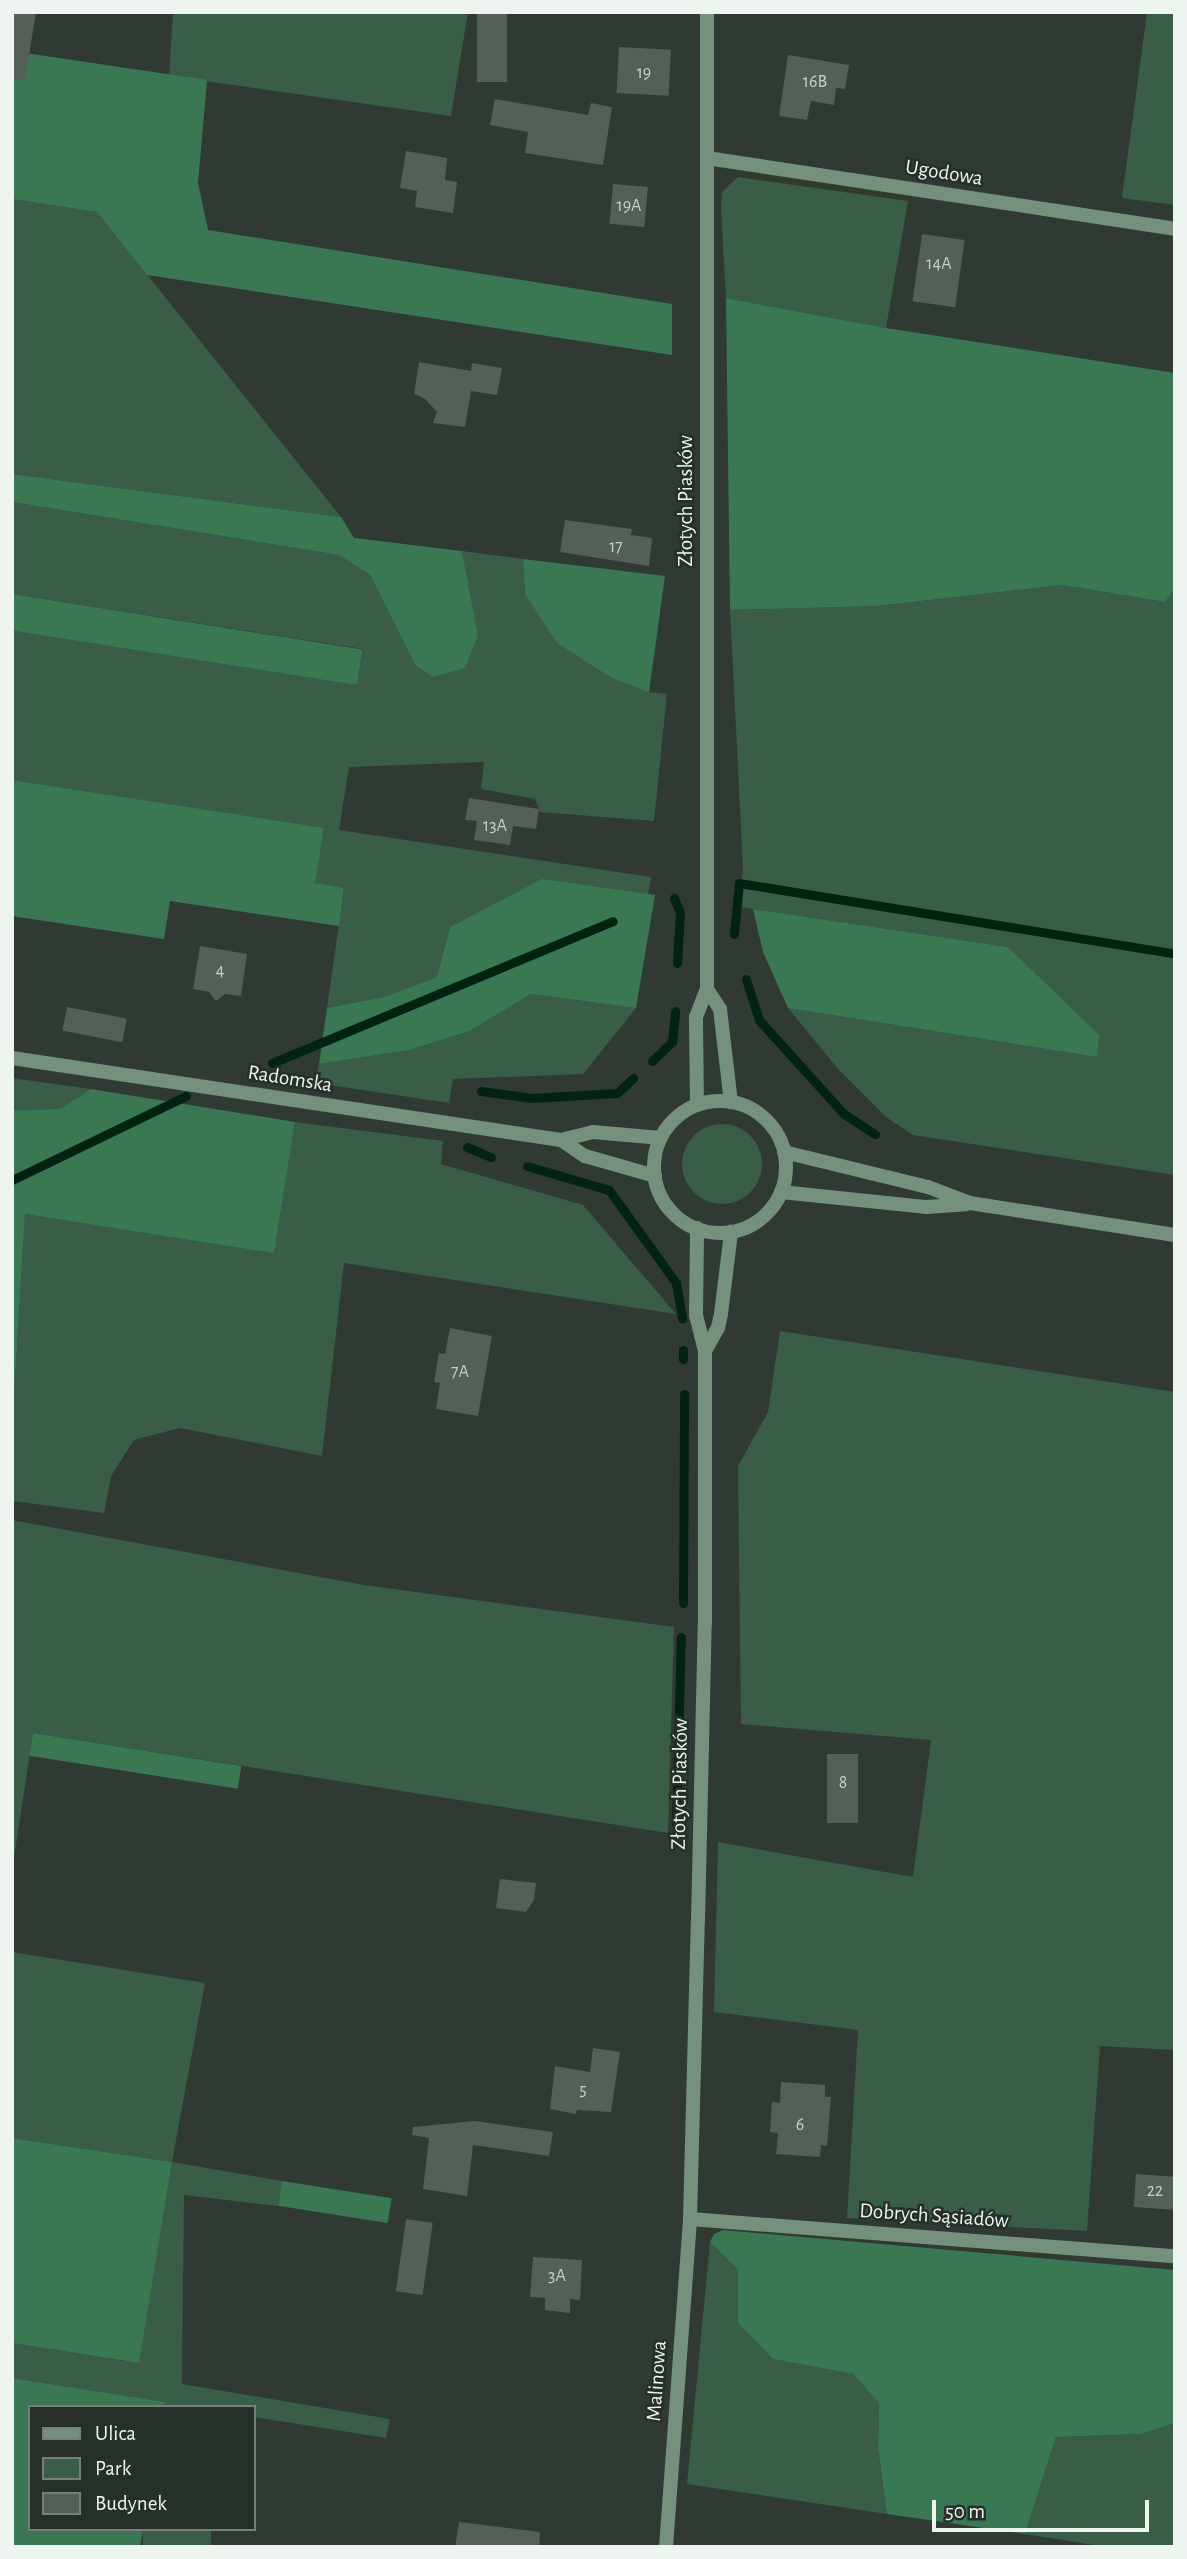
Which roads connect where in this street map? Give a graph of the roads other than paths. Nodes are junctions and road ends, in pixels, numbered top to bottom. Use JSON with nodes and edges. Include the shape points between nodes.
{"nodes":[{"id":1,"x":706,"y":12,"type":"edge"},
{"id":2,"x":708,"y":158,"type":"junction"},
{"id":3,"x":1175,"y":229,"type":"edge"},
{"id":4,"x":707,"y":989,"type":"junction"},
{"id":5,"x":12,"y":1058,"type":"edge"},
{"id":6,"x":731,"y":1102,"type":"junction"},
{"id":7,"x":697,"y":1105,"type":"junction"},
{"id":8,"x":661,"y":1138,"type":"junction"},
{"id":9,"x":562,"y":1140,"type":"junction"},
{"id":10,"x":784,"y":1152,"type":"junction"},
{"id":11,"x":655,"y":1176,"type":"junction"},
{"id":12,"x":781,"y":1192,"type":"junction"},
{"id":13,"x":970,"y":1203,"type":"junction"},
{"id":14,"x":697,"y":1228,"type":"junction"},
{"id":15,"x":731,"y":1231,"type":"junction"},
{"id":16,"x":1175,"y":1236,"type":"edge"},
{"id":17,"x":705,"y":1351,"type":"junction"},
{"id":18,"x":690,"y":2219,"type":"junction"},
{"id":19,"x":1175,"y":2256,"type":"edge"},
{"id":20,"x":666,"y":2547,"type":"edge"}],
"edges":[{"from":1,"to":2,"type":"street","name":"Złotych Piasków"},
{"from":2,"to":3,"type":"street","name":"Ugodowa"},
{"from":2,"to":4,"type":"street","name":"Złotych Piasków"},
{"from":4,"to":6,"type":"street","name":"Złotych Piasków","via":[[720,1009]]},
{"from":4,"to":7,"type":"street","name":"Złotych Piasków","via":[[695,1017]]},
{"from":5,"to":9,"type":"street","name":"Radomska"},
{"from":6,"to":7,"type":"street"},
{"from":6,"to":10,"type":"street","via":[[761,1116],[773,1128]]},
{"from":7,"to":8,"type":"street","via":[[681,1114]]},
{"from":8,"to":9,"type":"street","name":"Radomska","via":[[593,1132]]},
{"from":8,"to":11,"type":"street","via":[[654,1158]]},
{"from":9,"to":11,"type":"street","name":"Radomska","via":[[585,1156]]},
{"from":10,"to":12,"type":"street"},
{"from":10,"to":13,"type":"street","via":[[928,1187]]},
{"from":11,"to":14,"type":"street","via":[[668,1208]]},
{"from":12,"to":13,"type":"street","via":[[927,1207]]},
{"from":12,"to":15,"type":"street","via":[[761,1218]]},
{"from":13,"to":16,"type":"street"},
{"from":14,"to":15,"type":"street"},
{"from":14,"to":17,"type":"street","name":"Złotych Piasków","via":[[696,1316]]},
{"from":15,"to":17,"type":"street","name":"Złotych Piasków","via":[[718,1328]]},
{"from":17,"to":18,"type":"street","name":"Złotych Piasków","via":[[705,1623]]},
{"from":18,"to":19,"type":"street","name":"Dobrych Sąsiadów"},
{"from":18,"to":20,"type":"street","name":"Malinowa"}]}
